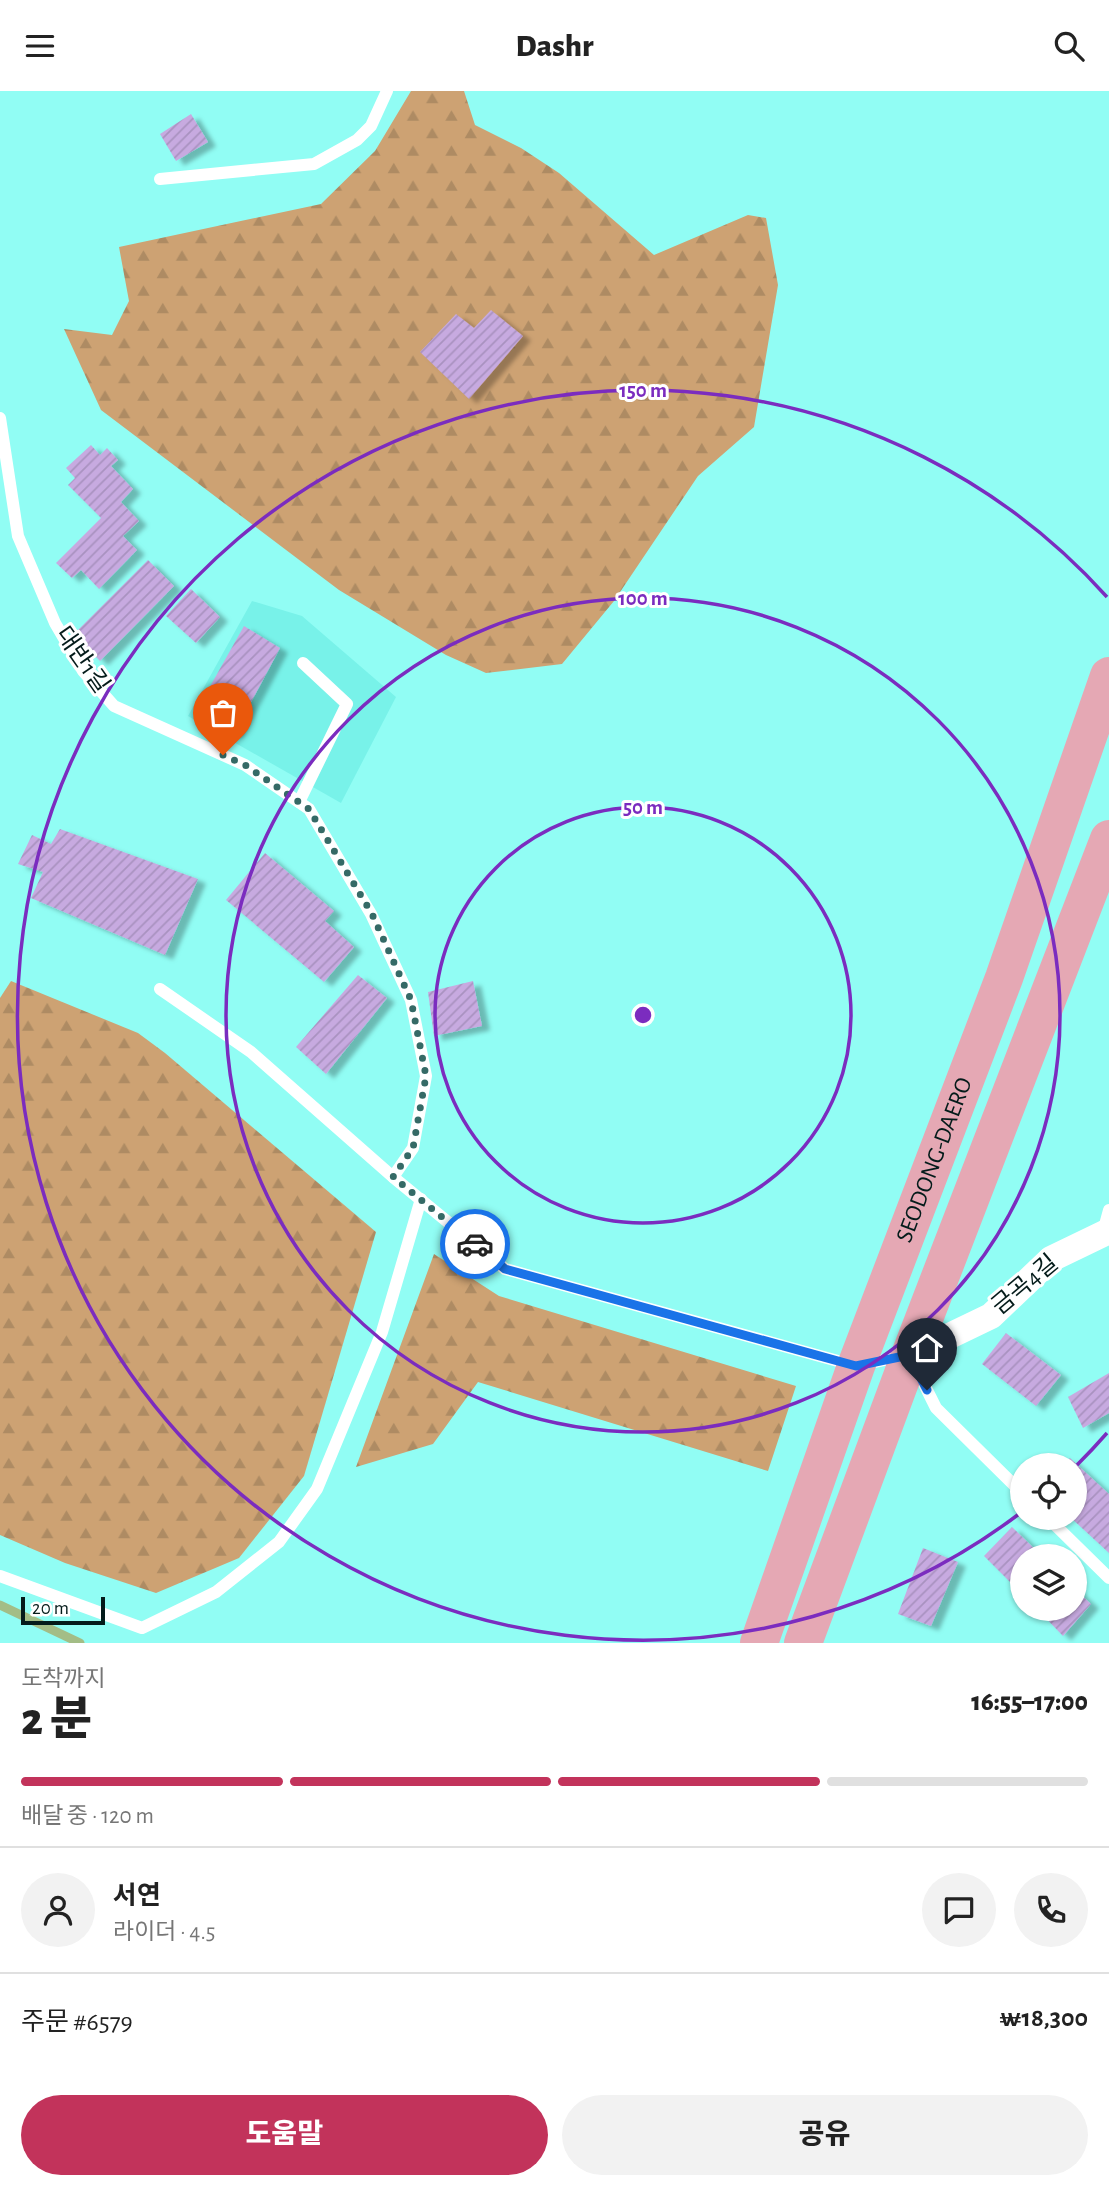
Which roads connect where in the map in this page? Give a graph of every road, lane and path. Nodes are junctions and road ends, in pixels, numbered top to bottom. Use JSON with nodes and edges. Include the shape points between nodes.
{"nodes":[{"id":1,"x":387,"y":91,"type":"edge"},
{"id":2,"x":160,"y":179,"type":"dead end"},
{"id":3,"x":0,"y":418,"type":"edge"},
{"id":4,"x":303,"y":663,"type":"dead end"},
{"id":5,"x":1109,"y":676,"type":"edge"},
{"id":6,"x":299,"y":802,"type":"junction"},
{"id":7,"x":1109,"y":839,"type":"edge"},
{"id":8,"x":160,"y":989,"type":"dead end"},
{"id":9,"x":393,"y":1177,"type":"junction"},
{"id":10,"x":421,"y":1199,"type":"junction"},
{"id":11,"x":1107,"y":1224,"type":"edge"},
{"id":12,"x":909,"y":1355,"type":"junction"},
{"id":13,"x":856,"y":1366,"type":"junction"},
{"id":14,"x":1010,"y":1481,"type":"edge"},
{"id":15,"x":1060,"y":1530,"type":"edge"},
{"id":16,"x":0,"y":1576,"type":"edge"},
{"id":17,"x":1109,"y":1578,"type":"edge"},
{"id":18,"x":759,"y":1643,"type":"edge"},
{"id":19,"x":803,"y":1643,"type":"edge"}],
"edges":[{"from":1,"to":2,"type":"lane","via":[[371,127],[314,164]]},
{"from":3,"to":6,"type":"lane","name":"대반1길","via":[[18,536],[55,623],[83,671],[114,706],[245,765]]},
{"from":4,"to":6,"type":"lane","via":[[347,704]]},
{"from":5,"to":13,"type":"main road","name":"SEODONG-DAERO","via":[[1004,978]]},
{"from":6,"to":9,"type":"lane","name":"대반1길","via":[[309,809],[372,914],[411,1000],[426,1076],[413,1148]]},
{"from":7,"to":12,"type":"main road","name":"SEODONG-DAERO"},
{"from":8,"to":9,"type":"lane","via":[[251,1052]]},
{"from":9,"to":10,"type":"lane"},
{"from":10,"to":13,"type":"lane","via":[[505,1269]]},
{"from":10,"to":16,"type":"lane","via":[[382,1332],[317,1489],[279,1542],[216,1592],[142,1627]]},
{"from":11,"to":12,"type":"street","name":"금곡4길","via":[[1051,1259],[991,1316]]},
{"from":12,"to":13,"type":"lane"},
{"from":12,"to":14,"type":"lane","via":[[936,1408]]},
{"from":12,"to":19,"type":"main road","name":"SEODONG-DAERO"},
{"from":13,"to":18,"type":"main road","name":"SEODONG-DAERO"},
{"from":15,"to":17,"type":"lane"}]}
